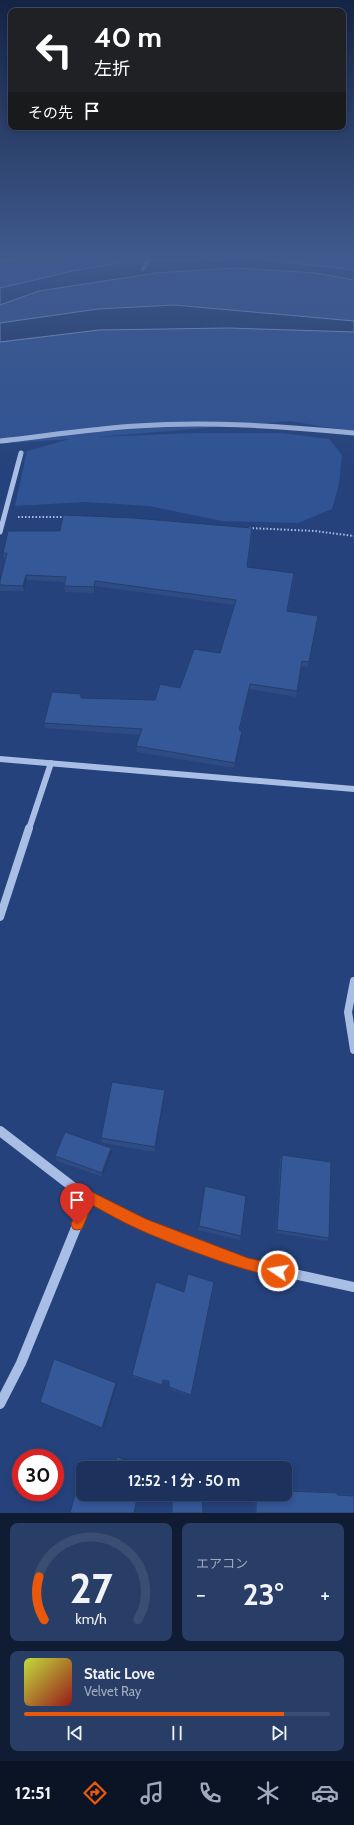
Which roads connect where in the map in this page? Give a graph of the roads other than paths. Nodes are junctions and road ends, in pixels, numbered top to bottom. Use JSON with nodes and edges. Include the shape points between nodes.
{"nodes":[{"id":1,"x":354,"y":433,"type":"edge"},
{"id":2,"x":0,"y":441,"type":"edge"},
{"id":3,"x":21,"y":453,"type":"dead end"},
{"id":4,"x":0,"y":532,"type":"edge"},
{"id":5,"x":0,"y":759,"type":"edge"},
{"id":6,"x":51,"y":763,"type":"junction"},
{"id":7,"x":354,"y":789,"type":"edge"},
{"id":8,"x":0,"y":917,"type":"edge"},
{"id":9,"x":354,"y":981,"type":"edge"},
{"id":10,"x":354,"y":1050,"type":"edge"},
{"id":11,"x":0,"y":1131,"type":"edge"},
{"id":12,"x":88,"y":1196,"type":"junction"},
{"id":13,"x":354,"y":1287,"type":"edge"},
{"id":14,"x":0,"y":1404,"type":"edge"}],
"edges":[{"from":1,"to":2,"type":"street","via":[[243,425],[156,425],[97,429]]},
{"from":3,"to":4,"type":"street"},
{"from":5,"to":6,"type":"street"},
{"from":6,"to":7,"type":"street"},
{"from":6,"to":8,"type":"street"},
{"from":9,"to":10,"type":"street","via":[[348,1012]]},
{"from":11,"to":12,"type":"street"},
{"from":12,"to":13,"type":"street","via":[[143,1225],[248,1264]]},
{"from":12,"to":14,"type":"street","via":[[21,1363]]}]}
